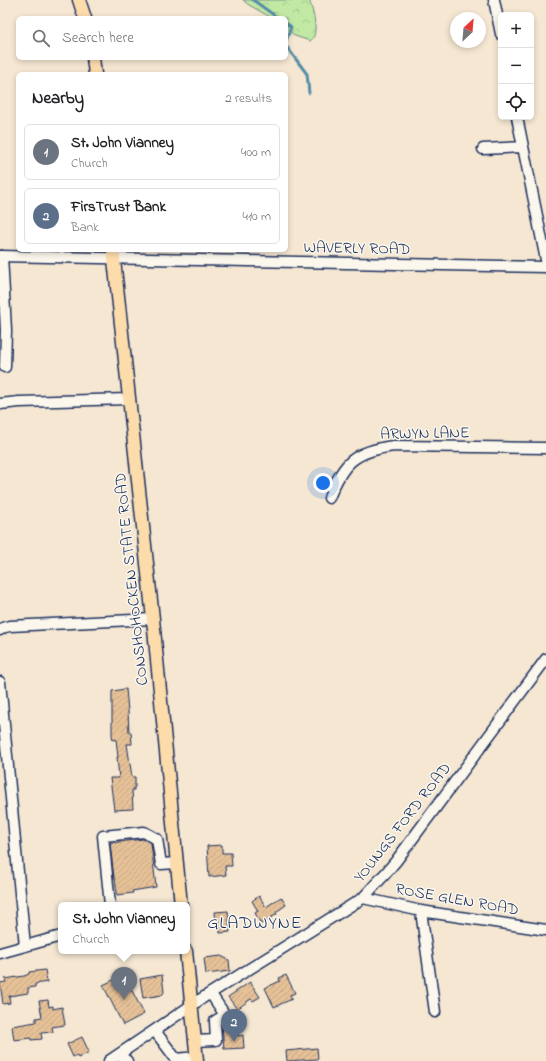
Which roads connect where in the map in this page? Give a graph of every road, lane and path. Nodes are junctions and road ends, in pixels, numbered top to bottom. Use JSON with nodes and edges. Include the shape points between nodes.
{"nodes":[{"id":1,"x":79,"y":0,"type":"edge"},
{"id":2,"x":494,"y":0,"type":"edge"},
{"id":3,"x":84,"y":16,"type":"edge"},
{"id":4,"x":498,"y":19,"type":"edge"},
{"id":5,"x":93,"y":60,"type":"edge"},
{"id":6,"x":95,"y":72,"type":"edge"},
{"id":7,"x":519,"y":120,"type":"edge"},
{"id":8,"x":523,"y":146,"type":"junction"},
{"id":9,"x":483,"y":149,"type":"dead end"},
{"id":10,"x":114,"y":254,"type":"edge"},
{"id":11,"x":1,"y":256,"type":"edge"},
{"id":12,"x":546,"y":260,"type":"edge"},
{"id":13,"x":546,"y":267,"type":"edge"},
{"id":14,"x":2,"y":284,"type":"edge"},
{"id":15,"x":5,"y":367,"type":"dead end"},
{"id":16,"x":129,"y":400,"type":"junction"},
{"id":17,"x":0,"y":404,"type":"edge"},
{"id":18,"x":546,"y":448,"type":"edge"},
{"id":19,"x":329,"y":498,"type":"dead end"},
{"id":20,"x":152,"y":619,"type":"junction"},
{"id":21,"x":0,"y":630,"type":"edge"},
{"id":22,"x":546,"y":659,"type":"edge"},
{"id":23,"x":0,"y":682,"type":"edge"},
{"id":24,"x":177,"y":863,"type":"junction"},
{"id":25,"x":363,"y":898,"type":"junction"},
{"id":26,"x":110,"y":902,"type":"edge"},
{"id":27,"x":178,"y":902,"type":"edge"},
{"id":28,"x":421,"y":911,"type":"junction"},
{"id":29,"x":546,"y":930,"type":"edge"},
{"id":30,"x":58,"y":937,"type":"edge"},
{"id":31,"x":24,"y":946,"type":"junction"},
{"id":32,"x":0,"y":953,"type":"edge"},
{"id":33,"x":186,"y":954,"type":"edge"},
{"id":34,"x":211,"y":994,"type":"junction"},
{"id":35,"x":191,"y":1007,"type":"junction"},
{"id":36,"x":435,"y":1012,"type":"dead end"},
{"id":37,"x":155,"y":1031,"type":"junction"},
{"id":38,"x":195,"y":1041,"type":"junction"},
{"id":39,"x":171,"y":1057,"type":"edge"},
{"id":40,"x":123,"y":1058,"type":"edge"},
{"id":41,"x":196,"y":1059,"type":"edge"},
{"id":42,"x":109,"y":1061,"type":"edge"}],
"edges":[{"from":1,"to":3,"type":"main road"},
{"from":2,"to":4,"type":"street"},
{"from":5,"to":6,"type":"main road"},
{"from":7,"to":8,"type":"street"},
{"from":8,"to":9,"type":"street"},
{"from":8,"to":12,"type":"street"},
{"from":10,"to":11,"type":"street","name":"WAVERLY ROAD"},
{"from":10,"to":13,"type":"street","name":"WAVERLY ROAD"},
{"from":10,"to":16,"type":"main road","name":"CONSHOHOCKEN STATE ROAD"},
{"from":11,"to":14,"type":"street"},
{"from":14,"to":15,"type":"street","via":[[6,330]]},
{"from":16,"to":17,"type":"street"},
{"from":16,"to":20,"type":"main road","name":"CONSHOHOCKEN STATE ROAD"},
{"from":18,"to":19,"type":"street","name":"ARWYN LANE","via":[[394,446],[375,449],[359,455],[343,468]]},
{"from":20,"to":21,"type":"street","via":[[10,626]]},
{"from":20,"to":24,"type":"main road","name":"CONSHOHOCKEN STATE ROAD"},
{"from":22,"to":25,"type":"street","name":"YOUNGS FORD ROAD","via":[[396,861]]},
{"from":23,"to":31,"type":"street"},
{"from":24,"to":26,"type":"street","via":[[161,864],[157,839],[144,832],[103,836]]},
{"from":24,"to":27,"type":"main road","name":"CONSHOHOCKEN STATE ROAD"},
{"from":25,"to":28,"type":"street","name":"ROSE GLEN ROAD"},
{"from":25,"to":34,"type":"street","name":"YOUNGS FORD ROAD"},
{"from":28,"to":29,"type":"street","name":"ROSE GLEN ROAD"},
{"from":28,"to":36,"type":"street"},
{"from":30,"to":31,"type":"street"},
{"from":31,"to":32,"type":"street"},
{"from":33,"to":35,"type":"main road"},
{"from":34,"to":35,"type":"street","name":"YOUNGS FORD ROAD"},
{"from":34,"to":38,"type":"street","via":[[225,1014],[215,1021],[216,1040]]},
{"from":35,"to":37,"type":"street","name":"YOUNGS FORD ROAD"},
{"from":35,"to":38,"type":"main road"},
{"from":37,"to":39,"type":"street"},
{"from":37,"to":40,"type":"street","name":"YOUNGS FORD ROAD"},
{"from":38,"to":41,"type":"main road"},
{"from":39,"to":41,"type":"street"},
{"from":40,"to":42,"type":"street","name":"YOUNGS FORD ROAD"}]}
